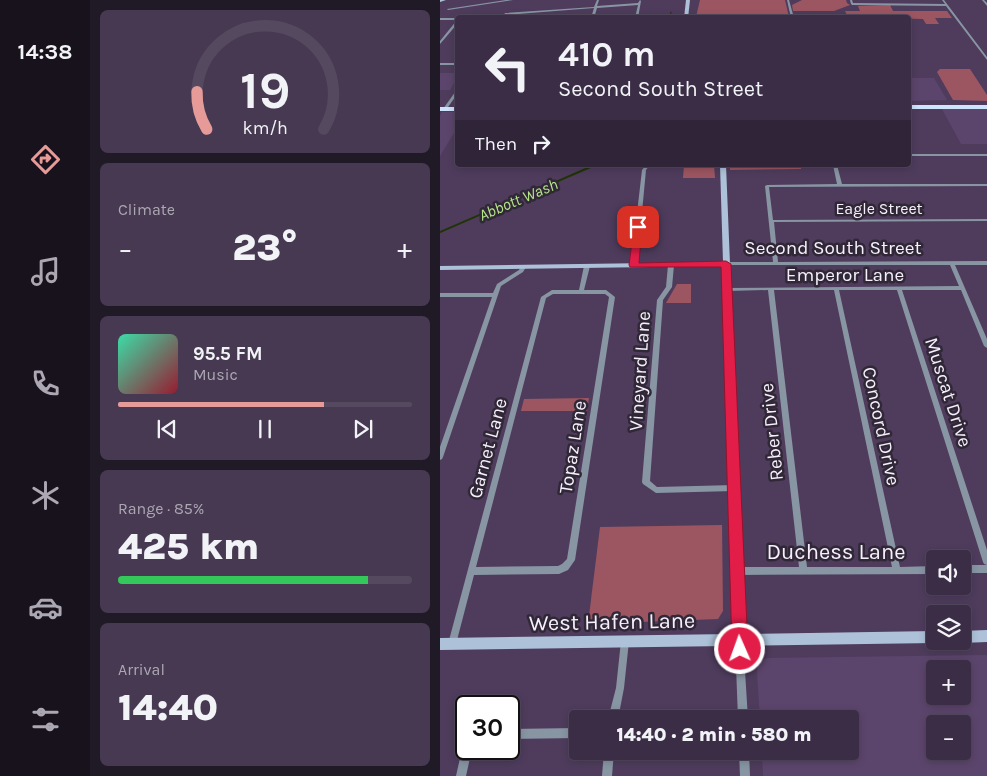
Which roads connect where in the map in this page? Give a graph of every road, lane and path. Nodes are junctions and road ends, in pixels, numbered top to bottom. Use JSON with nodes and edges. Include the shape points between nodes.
{"nodes":[{"id":1,"x":444,"y":0,"type":"edge"},
{"id":2,"x":512,"y":0,"type":"edge"},
{"id":3,"x":598,"y":0,"type":"edge"},
{"id":4,"x":688,"y":0,"type":"edge"},
{"id":5,"x":788,"y":0,"type":"edge"},
{"id":6,"x":851,"y":0,"type":"edge"},
{"id":7,"x":943,"y":0,"type":"edge"},
{"id":8,"x":983,"y":0,"type":"edge"},
{"id":9,"x":440,"y":1,"type":"edge"},
{"id":10,"x":640,"y":2,"type":"edge"},
{"id":11,"x":987,"y":4,"type":"edge"},
{"id":12,"x":947,"y":5,"type":"junction"},
{"id":13,"x":596,"y":6,"type":"junction"},
{"id":14,"x":448,"y":9,"type":"dead end"},
{"id":15,"x":552,"y":9,"type":"junction"},
{"id":16,"x":506,"y":14,"type":"edge"},
{"id":17,"x":549,"y":15,"type":"edge"},
{"id":18,"x":593,"y":15,"type":"edge"},
{"id":19,"x":637,"y":15,"type":"edge"},
{"id":20,"x":686,"y":15,"type":"edge"},
{"id":21,"x":792,"y":15,"type":"edge"},
{"id":22,"x":440,"y":19,"type":"edge"},
{"id":23,"x":455,"y":20,"type":"edge"},
{"id":24,"x":455,"y":24,"type":"edge"},
{"id":25,"x":440,"y":43,"type":"edge"},
{"id":26,"x":987,"y":59,"type":"edge"},
{"id":27,"x":440,"y":64,"type":"edge"},
{"id":28,"x":455,"y":64,"type":"edge"},
{"id":29,"x":455,"y":93,"type":"edge"},
{"id":30,"x":911,"y":105,"type":"edge"},
{"id":31,"x":987,"y":105,"type":"edge"},
{"id":32,"x":443,"y":107,"type":"edge"},
{"id":33,"x":987,"y":154,"type":"edge"},
{"id":34,"x":911,"y":155,"type":"edge"},
{"id":35,"x":646,"y":167,"type":"edge"},
{"id":36,"x":723,"y":167,"type":"edge"},
{"id":37,"x":835,"y":167,"type":"edge"},
{"id":38,"x":987,"y":185,"type":"edge"},
{"id":39,"x":840,"y":186,"type":"junction"},
{"id":40,"x":987,"y":220,"type":"edge"},
{"id":41,"x":771,"y":221,"type":"junction"},
{"id":42,"x":952,"y":263,"type":"junction"},
{"id":43,"x":987,"y":263,"type":"edge"},
{"id":44,"x":726,"y":264,"type":"junction"},
{"id":45,"x":776,"y":264,"type":"junction"},
{"id":46,"x":634,"y":265,"type":"junction"},
{"id":47,"x":671,"y":265,"type":"junction"},
{"id":48,"x":587,"y":266,"type":"junction"},
{"id":49,"x":523,"y":267,"type":"junction"},
{"id":50,"x":440,"y":268,"type":"edge"},
{"id":51,"x":962,"y":288,"type":"junction"},
{"id":52,"x":727,"y":289,"type":"junction"},
{"id":53,"x":771,"y":289,"type":"junction"},
{"id":54,"x":836,"y":289,"type":"junction"},
{"id":55,"x":899,"y":289,"type":"junction"},
{"id":56,"x":581,"y":292,"type":"junction"},
{"id":57,"x":496,"y":294,"type":"junction"},
{"id":58,"x":440,"y":295,"type":"edge"},
{"id":59,"x":987,"y":346,"type":"edge"},
{"id":60,"x":440,"y":457,"type":"edge"},
{"id":61,"x":646,"y":482,"type":"joint"},
{"id":62,"x":734,"y":488,"type":"junction"},
{"id":63,"x":987,"y":562,"type":"edge"},
{"id":64,"x":971,"y":569,"type":"edge"},
{"id":65,"x":987,"y":569,"type":"edge"},
{"id":66,"x":803,"y":570,"type":"junction"},
{"id":67,"x":897,"y":570,"type":"junction"},
{"id":68,"x":926,"y":570,"type":"edge"},
{"id":69,"x":472,"y":571,"type":"junction"},
{"id":70,"x":737,"y":571,"type":"junction"},
{"id":71,"x":987,"y":636,"type":"edge"},
{"id":72,"x":926,"y":637,"type":"edge"},
{"id":73,"x":971,"y":637,"type":"edge"},
{"id":74,"x":739,"y":639,"type":"junction"},
{"id":75,"x":625,"y":641,"type":"junction"},
{"id":76,"x":446,"y":644,"type":"edge"},
{"id":77,"x":615,"y":710,"type":"edge"},
{"id":78,"x":743,"y":710,"type":"edge"},
{"id":79,"x":569,"y":733,"type":"edge"},
{"id":80,"x":520,"y":734,"type":"edge"},
{"id":81,"x":465,"y":760,"type":"edge"},
{"id":82,"x":608,"y":760,"type":"edge"},
{"id":83,"x":744,"y":760,"type":"edge"},
{"id":84,"x":461,"y":776,"type":"edge"},
{"id":85,"x":607,"y":776,"type":"edge"},
{"id":86,"x":745,"y":776,"type":"edge"}],
"edges":[{"from":1,"to":9,"type":"street"},
{"from":2,"to":14,"type":"street"},
{"from":3,"to":13,"type":"street"},
{"from":4,"to":20,"type":"street"},
{"from":5,"to":21,"type":"street"},
{"from":6,"to":12,"type":"street","via":[[852,4]]},
{"from":7,"to":12,"type":"street"},
{"from":8,"to":11,"type":"street"},
{"from":10,"to":13,"type":"street"},
{"from":10,"to":19,"type":"street"},
{"from":12,"to":26,"type":"street"},
{"from":13,"to":15,"type":"street"},
{"from":13,"to":18,"type":"street"},
{"from":15,"to":16,"type":"street"},
{"from":15,"to":17,"type":"street"},
{"from":22,"to":23,"type":"street"},
{"from":24,"to":25,"type":"street"},
{"from":27,"to":28,"type":"street"},
{"from":29,"to":32,"type":"street"},
{"from":30,"to":31,"type":"main road"},
{"from":33,"to":34,"type":"street"},
{"from":35,"to":46,"type":"street"},
{"from":36,"to":44,"type":"street"},
{"from":37,"to":39,"type":"street"},
{"from":38,"to":39,"type":"street"},
{"from":39,"to":41,"type":"street","via":[[767,186]]},
{"from":40,"to":41,"type":"street","name":"Eagle Street"},
{"from":41,"to":45,"type":"street"},
{"from":42,"to":43,"type":"street","name":"Second South Street"},
{"from":42,"to":45,"type":"street","name":"Second South Street"},
{"from":42,"to":51,"type":"street"},
{"from":44,"to":45,"type":"street","name":"Second South Street"},
{"from":44,"to":47,"type":"street","name":"Second South Street"},
{"from":44,"to":52,"type":"street"},
{"from":46,"to":47,"type":"street","name":"Second South Street"},
{"from":46,"to":48,"type":"street","name":"Second South Street"},
{"from":47,"to":61,"type":"street","name":"Vineyard Lane","via":[[669,287],[660,300]]},
{"from":48,"to":49,"type":"street","name":"Second South Street"},
{"from":48,"to":56,"type":"street"},
{"from":49,"to":50,"type":"street","name":"Second South Street"},
{"from":49,"to":57,"type":"street","via":[[499,285]]},
{"from":51,"to":55,"type":"street","name":"Emperor Lane"},
{"from":51,"to":59,"type":"street"},
{"from":52,"to":53,"type":"street","name":"Emperor Lane"},
{"from":52,"to":62,"type":"street"},
{"from":53,"to":54,"type":"street","name":"Emperor Lane"},
{"from":53,"to":66,"type":"street","name":"Reber Drive"},
{"from":54,"to":55,"type":"street","name":"Emperor Lane"},
{"from":54,"to":67,"type":"street","name":"Concord Drive"},
{"from":55,"to":63,"type":"street","name":"Muscat Drive"},
{"from":56,"to":69,"type":"street","name":"Garnet Lane","via":[[552,292],[544,297]]},
{"from":56,"to":69,"type":"street","name":"Topaz Lane","via":[[606,292],[612,297],[571,560],[559,570]]},
{"from":57,"to":58,"type":"street"},
{"from":57,"to":60,"type":"street"},
{"from":61,"to":62,"type":"street","via":[[656,490]]},
{"from":62,"to":70,"type":"street"},
{"from":64,"to":65,"type":"street"},
{"from":66,"to":67,"type":"street","name":"Duchess Lane"},
{"from":66,"to":70,"type":"street","name":"Duchess Lane"},
{"from":67,"to":68,"type":"street","name":"Duchess Lane"},
{"from":69,"to":76,"type":"street","name":"Garnet Lane"},
{"from":70,"to":74,"type":"street"},
{"from":71,"to":73,"type":"street"},
{"from":72,"to":74,"type":"street","name":"West Hafen Lane"},
{"from":74,"to":75,"type":"street","name":"West Hafen Lane"},
{"from":74,"to":78,"type":"street"},
{"from":75,"to":76,"type":"street","name":"West Hafen Lane"},
{"from":75,"to":77,"type":"street"},
{"from":79,"to":80,"type":"street"},
{"from":81,"to":84,"type":"street"},
{"from":82,"to":85,"type":"street"},
{"from":83,"to":86,"type":"street"}]}
